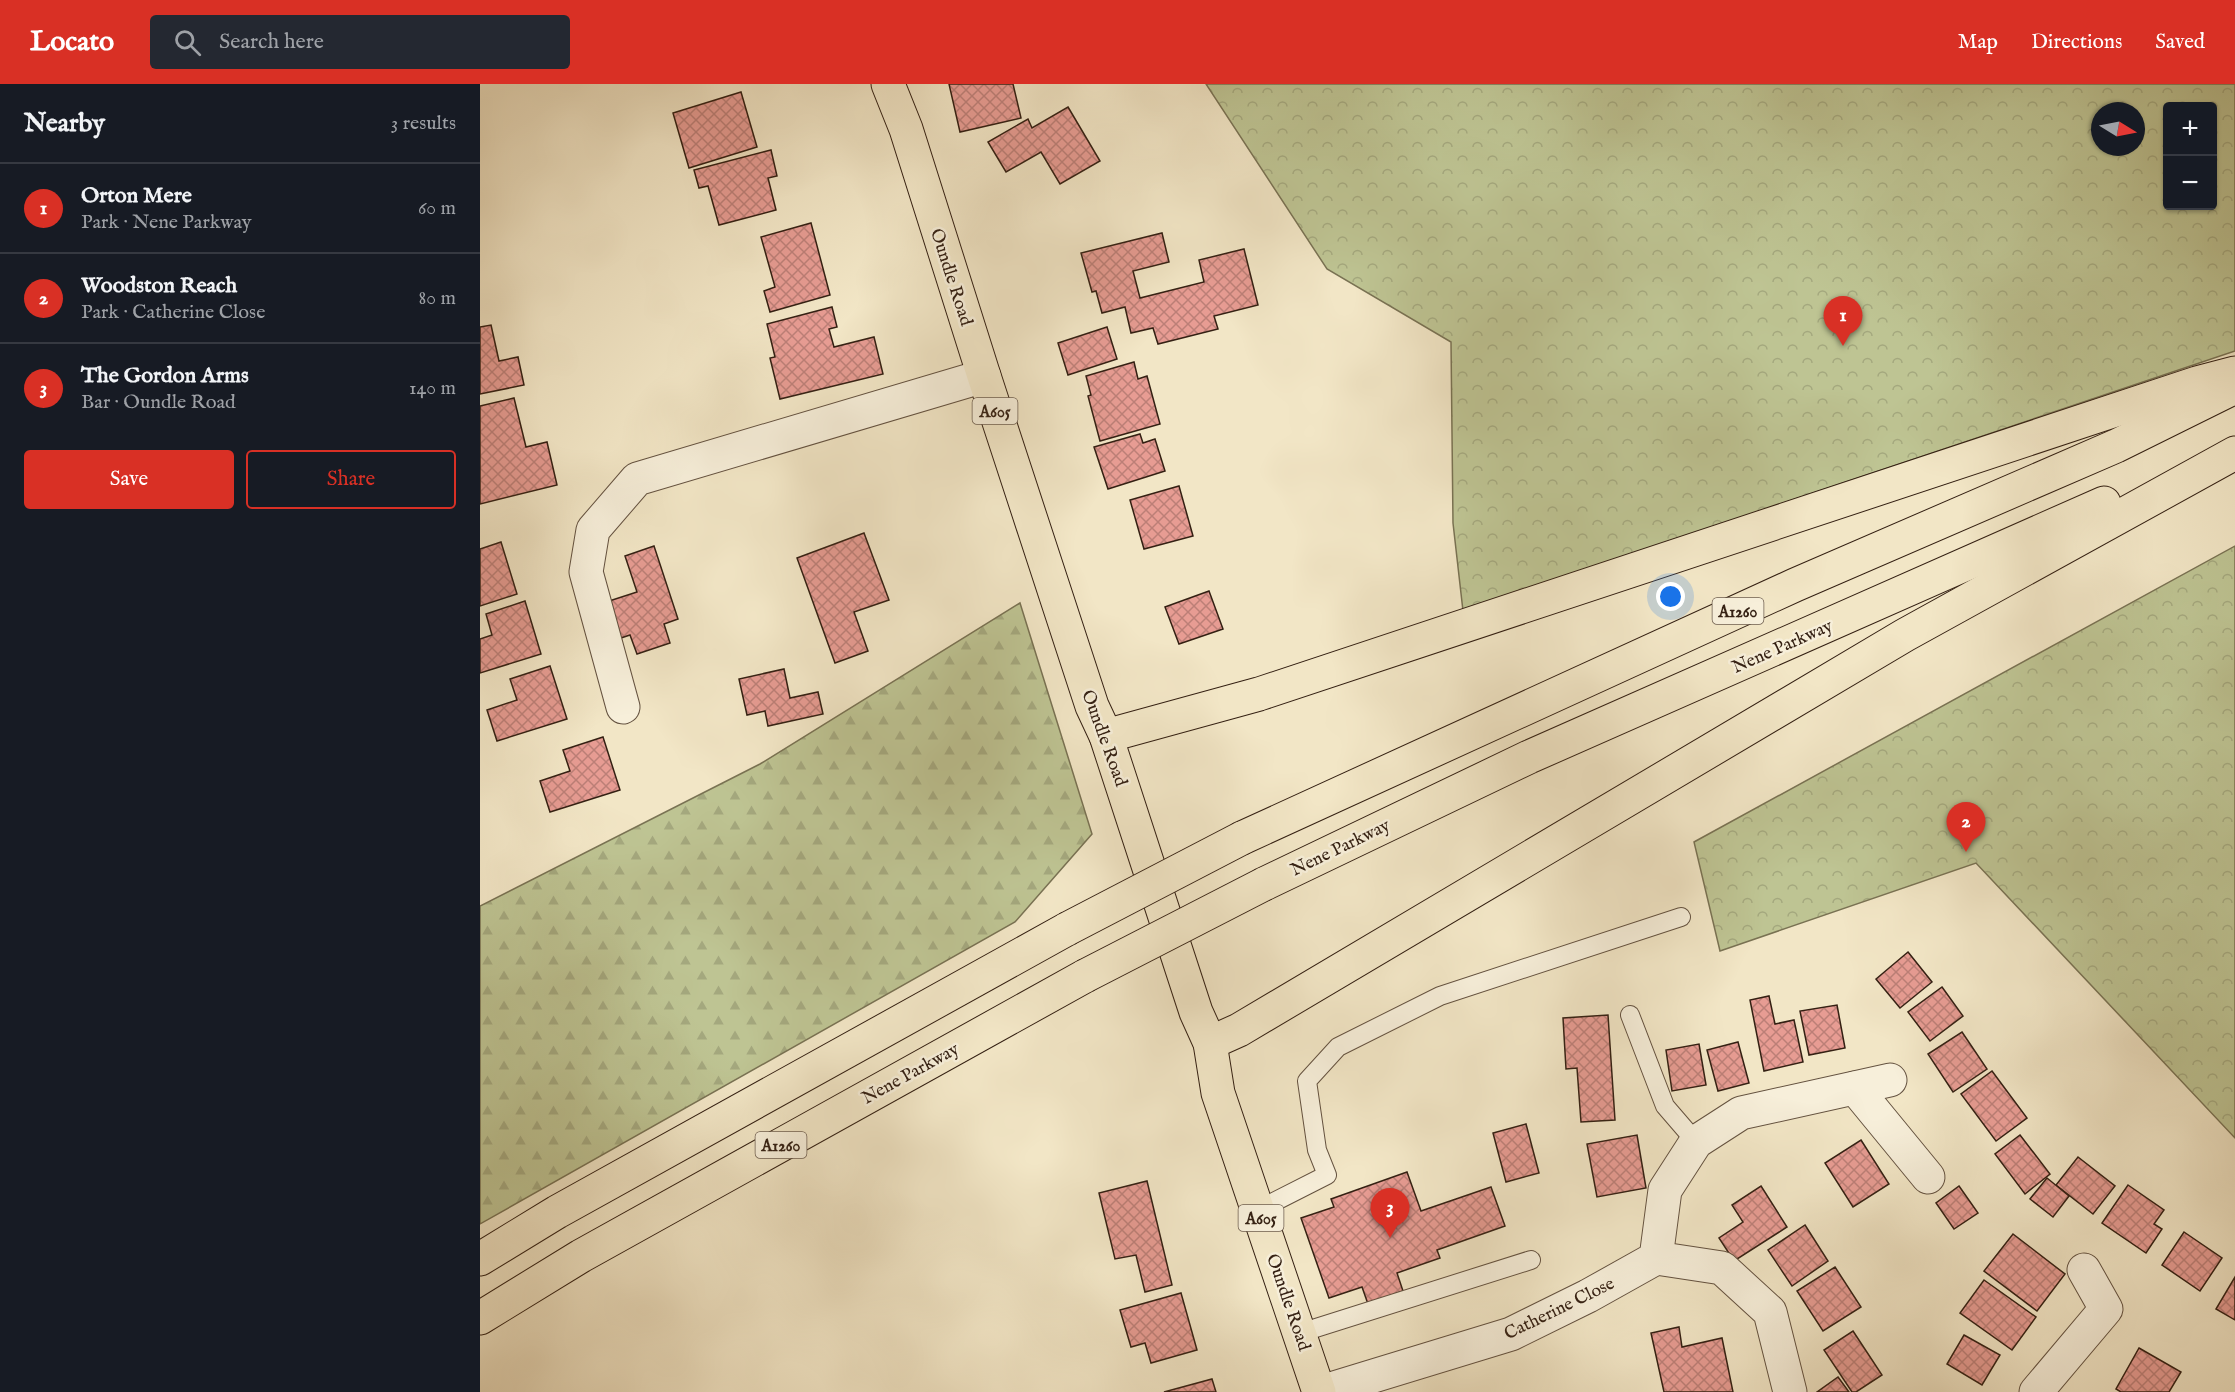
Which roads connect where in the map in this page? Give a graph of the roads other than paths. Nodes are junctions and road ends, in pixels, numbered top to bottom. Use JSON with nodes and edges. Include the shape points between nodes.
{"nodes":[{"id":1,"x":888,"y":84,"type":"edge"},
{"id":2,"x":2235,"y":373,"type":"edge"},
{"id":3,"x":984,"y":376,"type":"junction"},
{"id":4,"x":2235,"y":387,"type":"edge"},
{"id":5,"x":2235,"y":446,"type":"edge"},
{"id":6,"x":2235,"y":453,"type":"edge"},
{"id":7,"x":623,"y":707,"type":"dead end"},
{"id":8,"x":1106,"y":736,"type":"junction"},
{"id":9,"x":1681,"y":917,"type":"dead end"},
{"id":10,"x":1630,"y":1015,"type":"dead end"},
{"id":11,"x":1210,"y":1043,"type":"junction"},
{"id":12,"x":1890,"y":1080,"type":"dead end"},
{"id":13,"x":1856,"y":1088,"type":"junction"},
{"id":14,"x":1696,"y":1142,"type":"junction"},
{"id":15,"x":1928,"y":1176,"type":"dead end"},
{"id":16,"x":1258,"y":1210,"type":"junction"},
{"id":17,"x":1656,"y":1258,"type":"junction"},
{"id":18,"x":480,"y":1259,"type":"edge"},
{"id":19,"x":1531,"y":1260,"type":"dead end"},
{"id":20,"x":2084,"y":1270,"type":"dead end"},
{"id":21,"x":480,"y":1318,"type":"edge"},
{"id":22,"x":1300,"y":1333,"type":"junction"},
{"id":23,"x":1320,"y":1392,"type":"edge"},
{"id":24,"x":1790,"y":1392,"type":"edge"},
{"id":25,"x":2036,"y":1392,"type":"edge"}],
"edges":[{"from":1,"to":3,"type":"main road","name":"Oundle Road","number":"A605","via":[[906,129]]},
{"from":2,"to":8,"type":"main road","via":[[1259,694]]},
{"from":3,"to":7,"type":"street","via":[[637,479],[593,530],[586,572]]},
{"from":3,"to":8,"type":"main road","name":"Oundle Road","number":"A605","via":[[1092,706]]},
{"from":4,"to":18,"type":"main road","number":"A1260","bridge":true,"via":[[2116,446],[1795,585],[1242,838],[1067,929],[557,1212]]},
{"from":5,"to":21,"type":"main road","name":"Nene Parkway","number":"A1260","bridge":true,"via":[[1528,757],[1264,884],[1085,976],[581,1256]]},
{"from":6,"to":11,"type":"main road","via":[[1905,635],[1239,1030]]},
{"from":8,"to":11,"type":"main road","name":"Oundle Road","number":"A605","via":[[1196,1012]]},
{"from":9,"to":16,"type":"lane","via":[[1440,996],[1338,1047],[1307,1081],[1317,1150],[1327,1175]]},
{"from":10,"to":14,"type":"lane","via":[[1665,1106]]},
{"from":11,"to":16,"type":"main road","name":"Oundle Road","number":"A605","via":[[1218,1093]]},
{"from":12,"to":13,"type":"street"},
{"from":13,"to":14,"type":"street","via":[[1741,1113]]},
{"from":13,"to":15,"type":"street"},
{"from":14,"to":17,"type":"street","via":[[1665,1190]]},
{"from":16,"to":22,"type":"main road","name":"Oundle Road","number":"A605"},
{"from":17,"to":23,"type":"street","name":"Catherine Close","via":[[1511,1334]]},
{"from":17,"to":24,"type":"street","via":[[1722,1268],[1770,1312]]},
{"from":19,"to":22,"type":"lane"},
{"from":20,"to":25,"type":"street","via":[[2106,1309]]},
{"from":22,"to":23,"type":"main road","name":"Oundle Road","number":"A605"}]}
